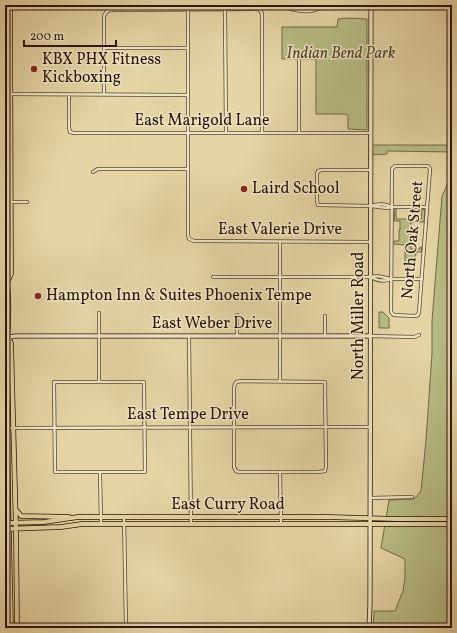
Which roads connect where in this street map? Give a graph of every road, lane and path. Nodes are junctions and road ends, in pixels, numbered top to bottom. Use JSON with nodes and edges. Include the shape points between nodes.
{"nodes":[{"id":1,"x":10,"y":5,"type":"edge"},
{"id":2,"x":188,"y":5,"type":"edge"},
{"id":3,"x":284,"y":5,"type":"edge"},
{"id":4,"x":322,"y":5,"type":"edge"},
{"id":5,"x":371,"y":5,"type":"edge"},
{"id":6,"x":188,"y":10,"type":"junction"},
{"id":7,"x":225,"y":10,"type":"junction"},
{"id":8,"x":104,"y":48,"type":"junction"},
{"id":9,"x":188,"y":48,"type":"junction"},
{"id":10,"x":299,"y":58,"type":"dead end"},
{"id":11,"x":8,"y":82,"type":"edge"},
{"id":12,"x":5,"y":94,"type":"edge"},
{"id":13,"x":10,"y":94,"type":"junction"},
{"id":14,"x":104,"y":94,"type":"junction"},
{"id":15,"x":69,"y":95,"type":"junction"},
{"id":16,"x":188,"y":95,"type":"junction"},
{"id":17,"x":188,"y":133,"type":"junction"},
{"id":18,"x":226,"y":133,"type":"junction"},
{"id":19,"x":262,"y":133,"type":"junction"},
{"id":20,"x":299,"y":133,"type":"junction"},
{"id":21,"x":370,"y":133,"type":"junction"},
{"id":22,"x":188,"y":168,"type":"junction"},
{"id":23,"x":370,"y":170,"type":"junction"},
{"id":24,"x":93,"y":172,"type":"dead end"},
{"id":25,"x":5,"y":202,"type":"edge"},
{"id":26,"x":11,"y":202,"type":"junction"},
{"id":27,"x":27,"y":202,"type":"dead end"},
{"id":28,"x":371,"y":206,"type":"junction"},
{"id":29,"x":391,"y":207,"type":"junction"},
{"id":30,"x":428,"y":207,"type":"junction"},
{"id":31,"x":280,"y":242,"type":"junction"},
{"id":32,"x":371,"y":242,"type":"junction"},
{"id":33,"x":5,"y":276,"type":"edge"},
{"id":34,"x":213,"y":277,"type":"dead end"},
{"id":35,"x":280,"y":277,"type":"junction"},
{"id":36,"x":371,"y":277,"type":"junction"},
{"id":37,"x":392,"y":279,"type":"junction"},
{"id":38,"x":422,"y":279,"type":"junction"},
{"id":39,"x":7,"y":282,"type":"junction"},
{"id":40,"x":99,"y":313,"type":"dead end"},
{"id":41,"x":237,"y":316,"type":"dead end"},
{"id":42,"x":325,"y":316,"type":"dead end"},
{"id":43,"x":237,"y":335,"type":"junction"},
{"id":44,"x":280,"y":335,"type":"junction"},
{"id":45,"x":325,"y":335,"type":"junction"},
{"id":46,"x":419,"y":335,"type":"dead end"},
{"id":47,"x":99,"y":336,"type":"junction"},
{"id":48,"x":189,"y":336,"type":"junction"},
{"id":49,"x":370,"y":336,"type":"junction"},
{"id":50,"x":6,"y":338,"type":"edge"},
{"id":51,"x":5,"y":346,"type":"edge"},
{"id":52,"x":5,"y":357,"type":"edge"},
{"id":53,"x":280,"y":381,"type":"junction"},
{"id":54,"x":99,"y":382,"type":"junction"},
{"id":55,"x":13,"y":427,"type":"junction"},
{"id":56,"x":54,"y":427,"type":"junction"},
{"id":57,"x":146,"y":427,"type":"junction"},
{"id":58,"x":190,"y":427,"type":"junction"},
{"id":59,"x":234,"y":427,"type":"junction"},
{"id":60,"x":326,"y":427,"type":"junction"},
{"id":61,"x":370,"y":427,"type":"junction"},
{"id":62,"x":6,"y":428,"type":"junction"},
{"id":63,"x":100,"y":472,"type":"junction"},
{"id":64,"x":280,"y":472,"type":"junction"},
{"id":65,"x":412,"y":497,"type":"dead end"},
{"id":66,"x":370,"y":498,"type":"junction"},
{"id":67,"x":16,"y":508,"type":"junction"},
{"id":68,"x":101,"y":517,"type":"junction"},
{"id":69,"x":124,"y":517,"type":"junction"},
{"id":70,"x":191,"y":517,"type":"junction"},
{"id":71,"x":280,"y":517,"type":"junction"},
{"id":72,"x":78,"y":518,"type":"junction"},
{"id":73,"x":370,"y":518,"type":"junction"},
{"id":74,"x":452,"y":519,"type":"edge"},
{"id":75,"x":7,"y":523,"type":"edge"},
{"id":76,"x":16,"y":523,"type":"junction"},
{"id":77,"x":281,"y":523,"type":"junction"},
{"id":78,"x":101,"y":524,"type":"junction"},
{"id":79,"x":124,"y":524,"type":"junction"},
{"id":80,"x":191,"y":524,"type":"junction"},
{"id":81,"x":370,"y":524,"type":"junction"},
{"id":82,"x":452,"y":524,"type":"edge"},
{"id":83,"x":7,"y":529,"type":"edge"},
{"id":84,"x":16,"y":529,"type":"junction"},
{"id":85,"x":11,"y":628,"type":"edge"},
{"id":86,"x":17,"y":628,"type":"edge"},
{"id":87,"x":126,"y":628,"type":"edge"},
{"id":88,"x":369,"y":628,"type":"edge"}],
"edges":[{"from":1,"to":11,"type":"main road"},
{"from":2,"to":6,"type":"street"},
{"from":3,"to":4,"type":"street","via":[[293,11],[315,10]]},
{"from":5,"to":21,"type":"street","name":"North Miller Road"},
{"from":6,"to":7,"type":"street"},
{"from":6,"to":8,"type":"street","via":[[107,11],[104,16]]},
{"from":6,"to":9,"type":"street"},
{"from":7,"to":18,"type":"street"},
{"from":7,"to":19,"type":"street","via":[[260,11]]},
{"from":8,"to":9,"type":"street"},
{"from":8,"to":14,"type":"street"},
{"from":9,"to":16,"type":"street"},
{"from":10,"to":20,"type":"street"},
{"from":11,"to":13,"type":"main road"},
{"from":12,"to":13,"type":"street"},
{"from":13,"to":15,"type":"street"},
{"from":13,"to":26,"type":"main road"},
{"from":14,"to":15,"type":"street"},
{"from":14,"to":16,"type":"street"},
{"from":15,"to":17,"type":"street","name":"East Marigold Lane","via":[[70,132]]},
{"from":16,"to":17,"type":"street"},
{"from":17,"to":18,"type":"street","name":"East Marigold Lane"},
{"from":17,"to":22,"type":"street"},
{"from":18,"to":19,"type":"street","name":"East Marigold Lane"},
{"from":19,"to":20,"type":"street","name":"East Marigold Lane"},
{"from":20,"to":21,"type":"street","name":"East Marigold Lane"},
{"from":21,"to":23,"type":"street","name":"North Miller Road"},
{"from":22,"to":24,"type":"street","via":[[98,169]]},
{"from":22,"to":31,"type":"street","name":"East Valerie Drive","via":[[189,239]]},
{"from":23,"to":28,"type":"street","name":"North Miller Road"},
{"from":23,"to":28,"type":"street","via":[[322,170],[316,174],[318,205]]},
{"from":25,"to":26,"type":"street"},
{"from":26,"to":27,"type":"street"},
{"from":26,"to":39,"type":"main road","via":[[11,274]]},
{"from":28,"to":29,"type":"street"},
{"from":28,"to":32,"type":"street","name":"North Miller Road"},
{"from":29,"to":30,"type":"street"},
{"from":29,"to":30,"type":"street","name":"North Oak Street","via":[[393,167],[410,166],[430,167]]},
{"from":29,"to":37,"type":"street"},
{"from":30,"to":38,"type":"street","name":"North Oak Street"},
{"from":31,"to":32,"type":"street","name":"East Valerie Drive"},
{"from":31,"to":35,"type":"street"},
{"from":32,"to":36,"type":"street","name":"North Miller Road"},
{"from":33,"to":39,"type":"main road"},
{"from":34,"to":35,"type":"street"},
{"from":35,"to":36,"type":"street"},
{"from":35,"to":44,"type":"street"},
{"from":36,"to":37,"type":"street"},
{"from":36,"to":49,"type":"street","name":"North Miller Road"},
{"from":37,"to":38,"type":"street"},
{"from":37,"to":38,"type":"street","name":"North Oak Street","via":[[394,316],[418,315]]},
{"from":39,"to":50,"type":"main road"},
{"from":40,"to":47,"type":"street"},
{"from":41,"to":43,"type":"street"},
{"from":42,"to":45,"type":"street"},
{"from":43,"to":44,"type":"street","name":"East Weber Drive"},
{"from":43,"to":48,"type":"street","name":"East Weber Drive"},
{"from":44,"to":45,"type":"street","name":"East Weber Drive"},
{"from":44,"to":53,"type":"street"},
{"from":45,"to":49,"type":"street","name":"East Weber Drive"},
{"from":46,"to":49,"type":"street","name":"East Weber Drive"},
{"from":47,"to":48,"type":"street","name":"East Weber Drive"},
{"from":47,"to":50,"type":"street","name":"East Weber Drive"},
{"from":47,"to":54,"type":"street"},
{"from":48,"to":58,"type":"street"},
{"from":49,"to":61,"type":"street","name":"North Miller Road"},
{"from":50,"to":51,"type":"main road"},
{"from":50,"to":55,"type":"main road","via":[[11,343]]},
{"from":52,"to":62,"type":"main road"},
{"from":53,"to":59,"type":"street","via":[[236,382]]},
{"from":53,"to":60,"type":"street","via":[[325,382]]},
{"from":54,"to":56,"type":"street","via":[[54,382]]},
{"from":54,"to":57,"type":"street","via":[[144,382]]},
{"from":55,"to":56,"type":"street","name":"East Tempe Drive"},
{"from":55,"to":62,"type":"street","name":"East Tempe Drive"},
{"from":55,"to":67,"type":"main road"},
{"from":56,"to":57,"type":"street","name":"East Tempe Drive"},
{"from":56,"to":63,"type":"street","via":[[55,472]]},
{"from":57,"to":58,"type":"street","name":"East Tempe Drive"},
{"from":57,"to":63,"type":"street","via":[[145,472]]},
{"from":58,"to":59,"type":"street","name":"East Tempe Drive"},
{"from":58,"to":70,"type":"street"},
{"from":59,"to":60,"type":"street","name":"East Tempe Drive"},
{"from":59,"to":64,"type":"street","via":[[236,471]]},
{"from":60,"to":61,"type":"street","name":"East Tempe Drive"},
{"from":60,"to":64,"type":"street","via":[[325,471]]},
{"from":61,"to":66,"type":"street","name":"North Miller Road"},
{"from":62,"to":75,"type":"main road"},
{"from":63,"to":68,"type":"street"},
{"from":64,"to":71,"type":"street"},
{"from":65,"to":66,"type":"street"},
{"from":66,"to":73,"type":"street","name":"North Miller Road"},
{"from":67,"to":72,"type":"main road","via":[[20,516]]},
{"from":67,"to":76,"type":"main road"},
{"from":68,"to":69,"type":"main road","name":"East Curry Road"},
{"from":68,"to":72,"type":"main road","name":"East Curry Road"},
{"from":68,"to":78,"type":"street"},
{"from":69,"to":70,"type":"main road","name":"East Curry Road"},
{"from":69,"to":79,"type":"street"},
{"from":70,"to":71,"type":"main road","name":"East Curry Road"},
{"from":70,"to":80,"type":"street"},
{"from":71,"to":73,"type":"main road","name":"East Curry Road"},
{"from":71,"to":77,"type":"street"},
{"from":72,"to":76,"type":"main road","name":"East Curry Road"},
{"from":73,"to":74,"type":"main road","name":"East Curry Road"},
{"from":73,"to":81,"type":"street","name":"North Miller Road"},
{"from":75,"to":76,"type":"main road","name":"East Curry Road"},
{"from":75,"to":83,"type":"main road"},
{"from":76,"to":84,"type":"main road"},
{"from":77,"to":80,"type":"main road","name":"East Curry Road"},
{"from":77,"to":81,"type":"main road","name":"East Curry Road"},
{"from":78,"to":79,"type":"main road","name":"East Curry Road"},
{"from":78,"to":84,"type":"main road","name":"East Curry Road"},
{"from":79,"to":80,"type":"main road","name":"East Curry Road"},
{"from":79,"to":87,"type":"street"},
{"from":81,"to":82,"type":"main road","name":"East Curry Road"},
{"from":81,"to":88,"type":"street","name":"North Miller Road"},
{"from":83,"to":84,"type":"main road","name":"East Curry Road"},
{"from":83,"to":85,"type":"main road"},
{"from":84,"to":86,"type":"main road"}]}
